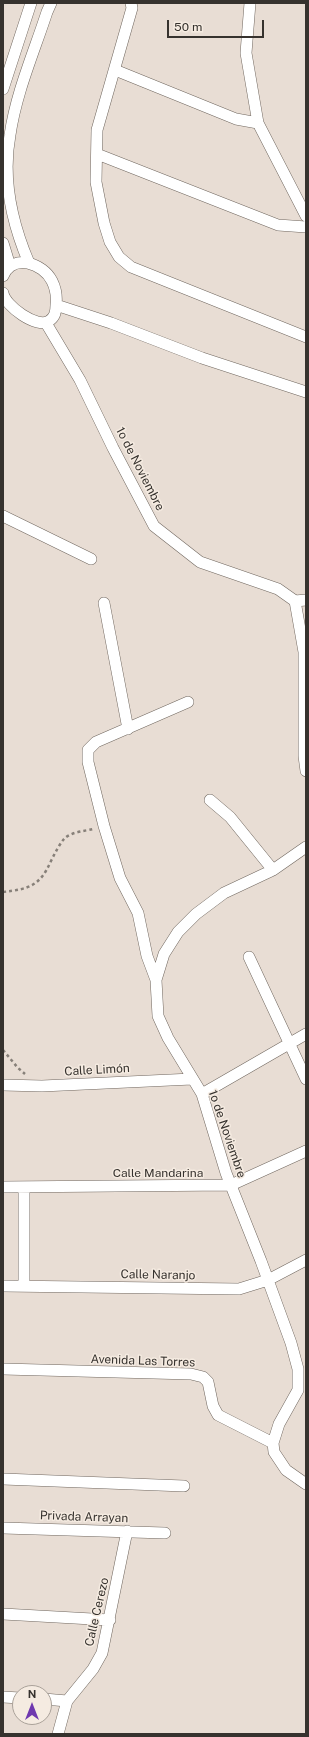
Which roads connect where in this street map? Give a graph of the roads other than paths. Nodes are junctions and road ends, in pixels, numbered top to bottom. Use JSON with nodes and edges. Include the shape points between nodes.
{"nodes":[{"id":1,"x":31,"y":3,"type":"edge"},
{"id":2,"x":51,"y":3,"type":"edge"},
{"id":3,"x":131,"y":3,"type":"edge"},
{"id":4,"x":250,"y":3,"type":"edge"},
{"id":5,"x":115,"y":70,"type":"junction"},
{"id":6,"x":3,"y":89,"type":"edge"},
{"id":7,"x":258,"y":123,"type":"junction"},
{"id":8,"x":97,"y":154,"type":"junction"},
{"id":9,"x":6,"y":175,"type":"edge"},
{"id":10,"x":306,"y":216,"type":"edge"},
{"id":11,"x":306,"y":227,"type":"edge"},
{"id":12,"x":3,"y":243,"type":"edge"},
{"id":13,"x":29,"y":263,"type":"junction"},
{"id":14,"x":10,"y":266,"type":"junction"},
{"id":15,"x":3,"y":276,"type":"edge"},
{"id":16,"x":3,"y":296,"type":"edge"},
{"id":17,"x":56,"y":305,"type":"junction"},
{"id":18,"x":46,"y":323,"type":"junction"},
{"id":19,"x":306,"y":337,"type":"edge"},
{"id":20,"x":306,"y":392,"type":"edge"},
{"id":21,"x":3,"y":516,"type":"edge"},
{"id":22,"x":91,"y":559,"type":"dead end"},
{"id":23,"x":301,"y":601,"type":"edge"},
{"id":24,"x":104,"y":603,"type":"dead end"},
{"id":25,"x":188,"y":702,"type":"dead end"},
{"id":26,"x":128,"y":729,"type":"junction"},
{"id":27,"x":306,"y":771,"type":"edge"},
{"id":28,"x":210,"y":800,"type":"dead end"},
{"id":29,"x":306,"y":847,"type":"edge"},
{"id":30,"x":273,"y":870,"type":"junction"},
{"id":31,"x":249,"y":957,"type":"dead end"},
{"id":32,"x":156,"y":980,"type":"junction"},
{"id":33,"x":306,"y":1034,"type":"edge"},
{"id":34,"x":290,"y":1043,"type":"junction"},
{"id":35,"x":192,"y":1078,"type":"junction"},
{"id":36,"x":306,"y":1080,"type":"edge"},
{"id":37,"x":3,"y":1085,"type":"edge"},
{"id":38,"x":202,"y":1094,"type":"junction"},
{"id":39,"x":306,"y":1151,"type":"edge"},
{"id":40,"x":231,"y":1185,"type":"junction"},
{"id":41,"x":3,"y":1187,"type":"edge"},
{"id":42,"x":24,"y":1187,"type":"junction"},
{"id":43,"x":306,"y":1260,"type":"edge"},
{"id":44,"x":268,"y":1280,"type":"junction"},
{"id":45,"x":3,"y":1286,"type":"edge"},
{"id":46,"x":24,"y":1286,"type":"junction"},
{"id":47,"x":3,"y":1369,"type":"edge"},
{"id":48,"x":302,"y":1369,"type":"edge"},
{"id":49,"x":302,"y":1390,"type":"edge"},
{"id":50,"x":273,"y":1443,"type":"junction"},
{"id":51,"x":3,"y":1479,"type":"edge"},
{"id":52,"x":306,"y":1484,"type":"edge"},
{"id":53,"x":184,"y":1486,"type":"dead end"},
{"id":54,"x":3,"y":1528,"type":"edge"},
{"id":55,"x":128,"y":1532,"type":"junction"},
{"id":56,"x":165,"y":1533,"type":"dead end"},
{"id":57,"x":3,"y":1614,"type":"edge"},
{"id":58,"x":110,"y":1620,"type":"junction"},
{"id":59,"x":52,"y":1700,"type":"edge"},
{"id":60,"x":67,"y":1701,"type":"junction"},
{"id":61,"x":58,"y":1734,"type":"edge"}],
"edges":[{"from":1,"to":6,"type":"street"},
{"from":2,"to":9,"type":"street","via":[[15,109]]},
{"from":3,"to":5,"type":"street","via":[[132,8]]},
{"from":4,"to":7,"type":"street","via":[[246,53]]},
{"from":5,"to":7,"type":"street","via":[[236,119]]},
{"from":5,"to":8,"type":"street","via":[[98,130]]},
{"from":7,"to":10,"type":"street"},
{"from":8,"to":11,"type":"street","via":[[278,225]]},
{"from":8,"to":19,"type":"street","via":[[96,182],[104,223],[118,257],[131,267]]},
{"from":9,"to":13,"type":"street","via":[[18,235]]},
{"from":12,"to":14,"type":"street"},
{"from":13,"to":14,"type":"street"},
{"from":13,"to":17,"type":"street","via":[[42,269],[52,280],[57,295]]},
{"from":14,"to":15,"type":"street"},
{"from":16,"to":18,"type":"street","via":[[13,309],[37,323]]},
{"from":17,"to":18,"type":"street","via":[[53,319]]},
{"from":17,"to":20,"type":"street","via":[[202,358]]},
{"from":18,"to":23,"type":"street","name":"1o de Noviembre","via":[[80,380],[154,526],[200,562],[278,589]]},
{"from":21,"to":22,"type":"street"},
{"from":23,"to":27,"type":"street","name":"1o de Noviembre"},
{"from":24,"to":26,"type":"street"},
{"from":25,"to":26,"type":"street"},
{"from":26,"to":32,"type":"street","via":[[96,742],[88,750],[88,762],[120,878],[138,913],[147,956]]},
{"from":28,"to":30,"type":"street","via":[[230,817]]},
{"from":29,"to":30,"type":"street","name":"1o de Noviembre"},
{"from":30,"to":32,"type":"street","name":"1o de Noviembre","via":[[224,893],[196,914],[178,932],[164,954]]},
{"from":31,"to":34,"type":"street"},
{"from":32,"to":35,"type":"street","name":"1o de Noviembre","via":[[158,1016]]},
{"from":33,"to":34,"type":"street"},
{"from":34,"to":36,"type":"street"},
{"from":34,"to":38,"type":"street"},
{"from":35,"to":37,"type":"street","name":"Calle Limón","via":[[42,1086]]},
{"from":35,"to":38,"type":"street","name":"1o de Noviembre"},
{"from":38,"to":40,"type":"street","name":"1o de Noviembre"},
{"from":39,"to":40,"type":"street","name":"Calle Mandarina"},
{"from":40,"to":42,"type":"street","name":"Calle Mandarina"},
{"from":40,"to":44,"type":"street","name":"1o de Noviembre"},
{"from":41,"to":42,"type":"street","name":"Calle Mandarina"},
{"from":42,"to":46,"type":"street"},
{"from":43,"to":44,"type":"street","name":"Calle Naranjo"},
{"from":44,"to":46,"type":"street","name":"Calle Naranjo","via":[[239,1288]]},
{"from":44,"to":48,"type":"street","name":"1o de Noviembre"},
{"from":45,"to":46,"type":"street","name":"Calle Naranjo"},
{"from":47,"to":50,"type":"street","name":"Avenida Las Torres","via":[[191,1374],[203,1377],[208,1382],[213,1406],[218,1415]]},
{"from":48,"to":49,"type":"street","name":"1o de Noviembre"},
{"from":49,"to":50,"type":"street","name":"1o de Noviembre","via":[[279,1424]]},
{"from":50,"to":52,"type":"street","via":[[278,1461]]},
{"from":51,"to":53,"type":"street"},
{"from":54,"to":55,"type":"street","name":"Privada Arrayan"},
{"from":55,"to":56,"type":"street","name":"Privada Arrayan"},
{"from":55,"to":58,"type":"street","name":"Calle Cerezo"},
{"from":57,"to":58,"type":"street"},
{"from":58,"to":60,"type":"street","name":"Calle Cerezo","via":[[99,1661]]},
{"from":59,"to":60,"type":"street"},
{"from":60,"to":61,"type":"street","name":"Calle Cerezo"}]}
